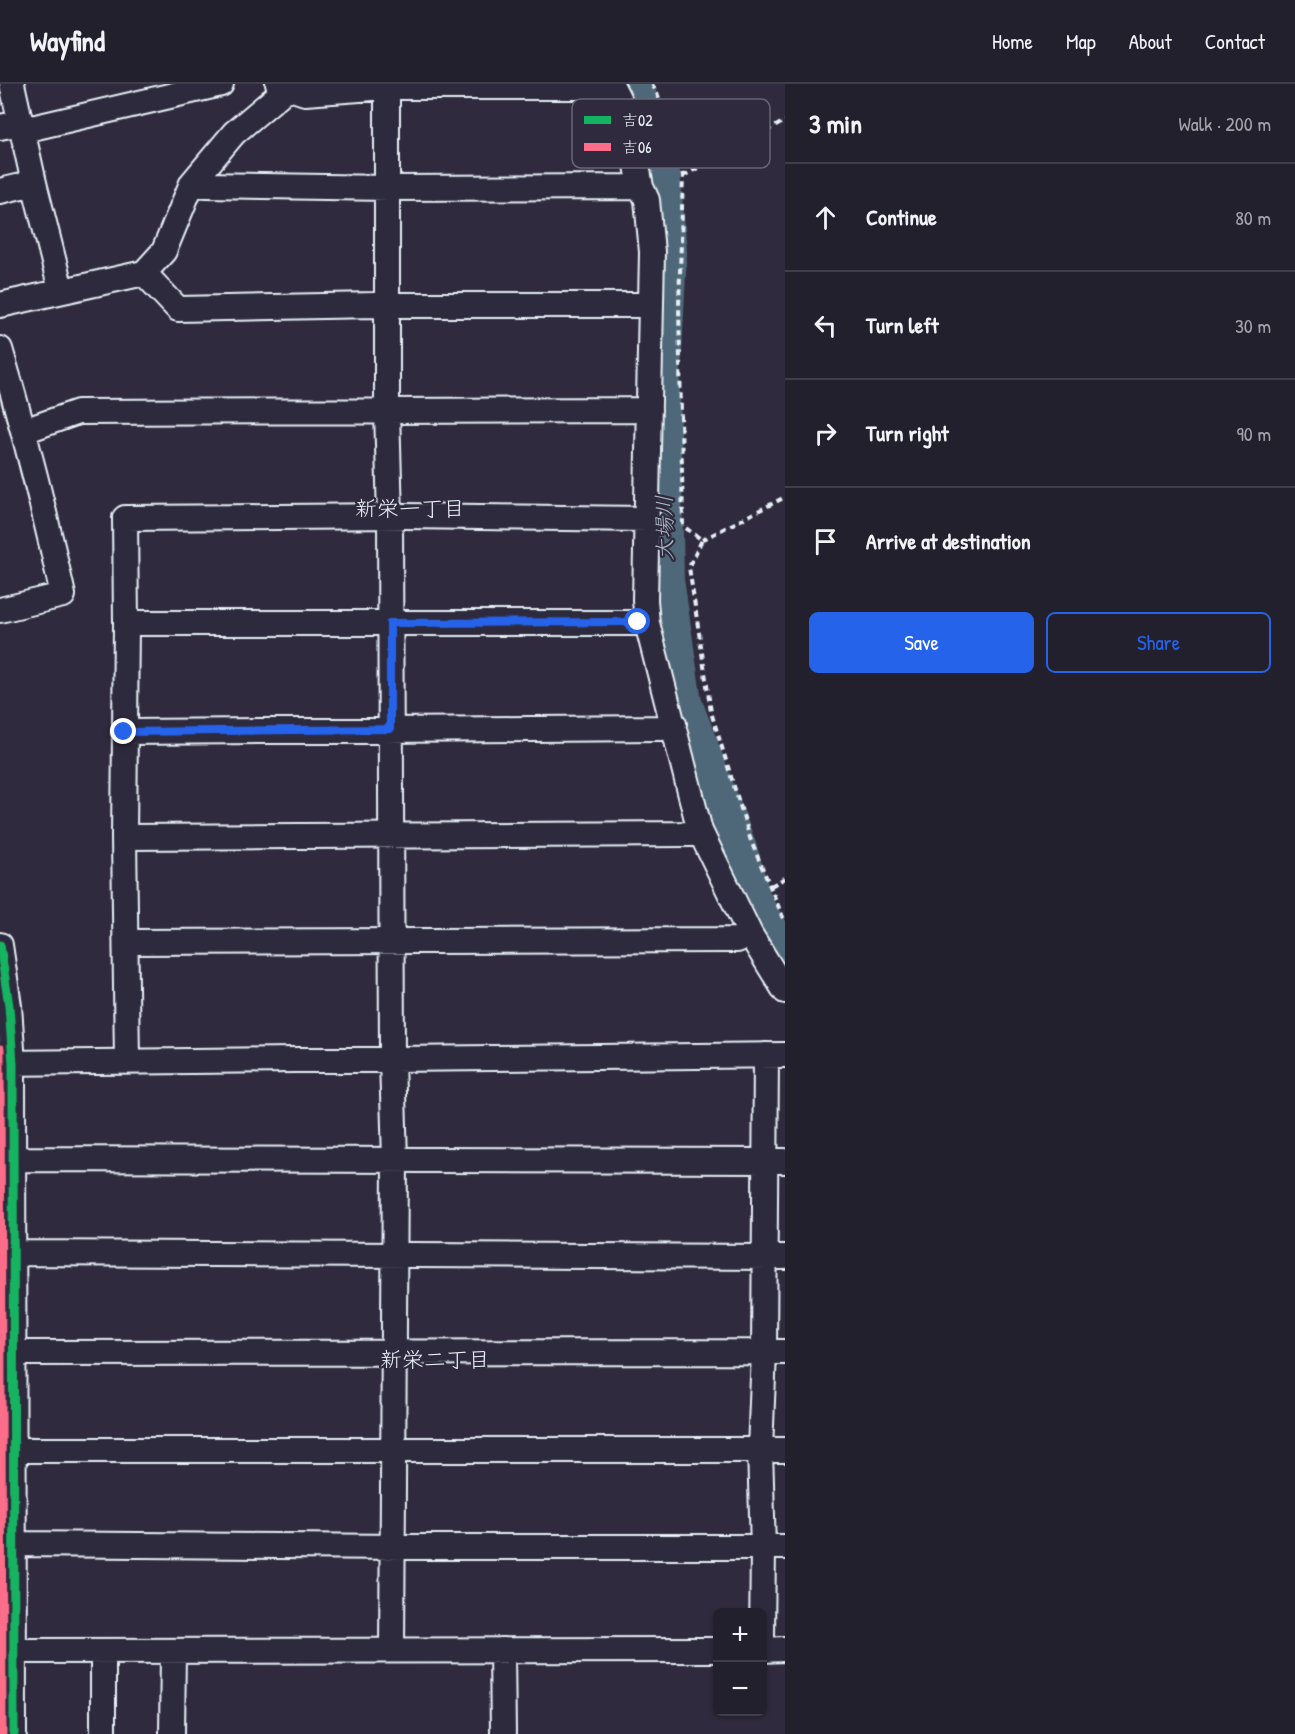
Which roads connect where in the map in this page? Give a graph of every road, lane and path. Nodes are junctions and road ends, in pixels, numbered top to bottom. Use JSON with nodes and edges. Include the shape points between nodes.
{"nodes":[{"id":1,"x":12,"y":84,"type":"edge"},
{"id":2,"x":221,"y":84,"type":"edge"},
{"id":3,"x":609,"y":84,"type":"edge"},
{"id":4,"x":652,"y":84,"type":"edge"},
{"id":5,"x":285,"y":85,"type":"edge"},
{"id":6,"x":387,"y":86,"type":"edge"},
{"id":7,"x":618,"y":99,"type":"edge"},
{"id":8,"x":660,"y":99,"type":"edge"},
{"id":9,"x":785,"y":121,"type":"edge"},
{"id":10,"x":10,"y":125,"type":"edge"},
{"id":11,"x":770,"y":129,"type":"edge"},
{"id":12,"x":638,"y":168,"type":"edge"},
{"id":13,"x":681,"y":168,"type":"edge"},
{"id":14,"x":698,"y":168,"type":"edge"},
{"id":15,"x":683,"y":176,"type":"junction"},
{"id":16,"x":34,"y":183,"type":"junction"},
{"id":17,"x":192,"y":183,"type":"junction"},
{"id":18,"x":641,"y":187,"type":"junction"},
{"id":19,"x":388,"y":188,"type":"junction"},
{"id":20,"x":0,"y":191,"type":"edge"},
{"id":21,"x":144,"y":273,"type":"junction"},
{"id":22,"x":61,"y":290,"type":"junction"},
{"id":23,"x":0,"y":305,"type":"edge"},
{"id":24,"x":388,"y":305,"type":"junction"},
{"id":25,"x":651,"y":305,"type":"junction"},
{"id":26,"x":0,"y":349,"type":"edge"},
{"id":27,"x":387,"y":410,"type":"junction"},
{"id":28,"x":649,"y":410,"type":"junction"},
{"id":29,"x":24,"y":431,"type":"junction"},
{"id":30,"x":785,"y":497,"type":"edge"},
{"id":31,"x":390,"y":517,"type":"junction"},
{"id":32,"x":646,"y":519,"type":"junction"},
{"id":33,"x":702,"y":540,"type":"junction"},
{"id":34,"x":0,"y":610,"type":"edge"},
{"id":35,"x":390,"y":623,"type":"junction"},
{"id":36,"x":647,"y":623,"type":"junction"},
{"id":37,"x":126,"y":624,"type":"junction"},
{"id":38,"x":674,"y":724,"type":"junction"},
{"id":39,"x":390,"y":729,"type":"junction"},
{"id":40,"x":124,"y":732,"type":"junction"},
{"id":41,"x":700,"y":831,"type":"junction"},
{"id":42,"x":390,"y":835,"type":"junction"},
{"id":43,"x":124,"y":837,"type":"junction"},
{"id":44,"x":785,"y":878,"type":"edge"},
{"id":45,"x":771,"y":885,"type":"junction"},
{"id":46,"x":785,"y":922,"type":"edge"},
{"id":47,"x":750,"y":934,"type":"junction"},
{"id":48,"x":392,"y":941,"type":"junction"},
{"id":49,"x":126,"y":942,"type":"junction"},
{"id":50,"x":0,"y":945,"type":"edge"},
{"id":51,"x":785,"y":991,"type":"edge"},
{"id":52,"x":776,"y":1055,"type":"edge"},
{"id":53,"x":392,"y":1060,"type":"junction"},
{"id":54,"x":128,"y":1061,"type":"junction"},
{"id":55,"x":6,"y":1063,"type":"edge"},
{"id":56,"x":14,"y":1159,"type":"junction"},
{"id":57,"x":395,"y":1160,"type":"junction"},
{"id":58,"x":775,"y":1161,"type":"edge"},
{"id":59,"x":13,"y":1253,"type":"junction"},
{"id":60,"x":394,"y":1255,"type":"junction"},
{"id":61,"x":775,"y":1256,"type":"edge"},
{"id":62,"x":774,"y":1352,"type":"edge"},
{"id":63,"x":14,"y":1353,"type":"junction"},
{"id":64,"x":394,"y":1353,"type":"junction"},
{"id":65,"x":7,"y":1448,"type":"edge"},
{"id":66,"x":393,"y":1450,"type":"junction"},
{"id":67,"x":760,"y":1450,"type":"junction"},
{"id":68,"x":785,"y":1450,"type":"edge"},
{"id":69,"x":14,"y":1544,"type":"junction"},
{"id":70,"x":393,"y":1547,"type":"junction"},
{"id":71,"x":774,"y":1547,"type":"edge"},
{"id":72,"x":766,"y":1608,"type":"edge"},
{"id":73,"x":785,"y":1649,"type":"edge"},
{"id":74,"x":392,"y":1650,"type":"junction"},
{"id":75,"x":502,"y":1650,"type":"junction"},
{"id":76,"x":713,"y":1650,"type":"edge"},
{"id":77,"x":767,"y":1650,"type":"edge"},
{"id":78,"x":15,"y":1651,"type":"junction"},
{"id":79,"x":103,"y":1651,"type":"junction"},
{"id":80,"x":173,"y":1652,"type":"junction"},
{"id":81,"x":14,"y":1734,"type":"edge"},
{"id":82,"x":104,"y":1734,"type":"edge"},
{"id":83,"x":172,"y":1734,"type":"edge"},
{"id":84,"x":503,"y":1734,"type":"edge"}],
"edges":[{"from":1,"to":10,"type":"street"},
{"from":2,"to":10,"type":"street","via":[[32,128]]},
{"from":3,"to":6,"type":"street"},
{"from":3,"to":7,"type":"street"},
{"from":4,"to":8,"type":"path"},
{"from":5,"to":6,"type":"street","via":[[306,93]]},
{"from":5,"to":17,"type":"street","via":[[234,133]]},
{"from":6,"to":19,"type":"street"},
{"from":9,"to":11,"type":"path"},
{"from":10,"to":16,"type":"street"},
{"from":12,"to":18,"type":"street"},
{"from":13,"to":15,"type":"path"},
{"from":14,"to":15,"type":"path"},
{"from":15,"to":33,"type":"path","via":[[679,305],[683,526]]},
{"from":16,"to":20,"type":"street"},
{"from":16,"to":22,"type":"street"},
{"from":17,"to":19,"type":"street"},
{"from":17,"to":21,"type":"street","via":[[164,251]]},
{"from":18,"to":19,"type":"street"},
{"from":18,"to":25,"type":"street","via":[[647,200],[652,252]]},
{"from":19,"to":24,"type":"street"},
{"from":21,"to":22,"type":"street"},
{"from":21,"to":24,"type":"street","via":[[178,309]]},
{"from":22,"to":23,"type":"street"},
{"from":24,"to":25,"type":"street"},
{"from":24,"to":27,"type":"street"},
{"from":25,"to":28,"type":"street"},
{"from":26,"to":29,"type":"street"},
{"from":27,"to":28,"type":"street"},
{"from":27,"to":29,"type":"street","via":[[78,412]]},
{"from":27,"to":31,"type":"street"},
{"from":28,"to":32,"type":"street"},
{"from":29,"to":34,"type":"street","via":[[63,595]]},
{"from":30,"to":33,"type":"path"},
{"from":31,"to":32,"type":"street"},
{"from":31,"to":35,"type":"street"},
{"from":31,"to":37,"type":"street","via":[[124,519]]},
{"from":32,"to":36,"type":"street"},
{"from":33,"to":45,"type":"path","via":[[689,567],[711,712],[751,841]]},
{"from":35,"to":36,"type":"street"},
{"from":35,"to":37,"type":"street"},
{"from":35,"to":39,"type":"street"},
{"from":36,"to":38,"type":"street"},
{"from":37,"to":40,"type":"street"},
{"from":38,"to":39,"type":"street","via":[[661,728]]},
{"from":38,"to":41,"type":"street"},
{"from":39,"to":40,"type":"street"},
{"from":39,"to":42,"type":"street"},
{"from":40,"to":43,"type":"street"},
{"from":41,"to":42,"type":"street"},
{"from":41,"to":47,"type":"street"},
{"from":42,"to":43,"type":"street"},
{"from":42,"to":48,"type":"street"},
{"from":43,"to":49,"type":"street"},
{"from":44,"to":45,"type":"path"},
{"from":45,"to":46,"type":"path"},
{"from":47,"to":48,"type":"street","via":[[737,940]]},
{"from":47,"to":51,"type":"street"},
{"from":48,"to":49,"type":"street"},
{"from":48,"to":53,"type":"street"},
{"from":49,"to":54,"type":"street"},
{"from":50,"to":55,"type":"street","via":[[9,1006]]},
{"from":52,"to":53,"type":"street"},
{"from":52,"to":58,"type":"street"},
{"from":53,"to":54,"type":"street"},
{"from":53,"to":57,"type":"street"},
{"from":54,"to":55,"type":"street"},
{"from":55,"to":56,"type":"street"},
{"from":56,"to":57,"type":"street"},
{"from":56,"to":59,"type":"street"},
{"from":57,"to":58,"type":"street"},
{"from":57,"to":60,"type":"street"},
{"from":58,"to":61,"type":"street"},
{"from":59,"to":60,"type":"street"},
{"from":59,"to":63,"type":"street"},
{"from":60,"to":61,"type":"street"},
{"from":60,"to":64,"type":"street"},
{"from":61,"to":62,"type":"street"},
{"from":62,"to":64,"type":"street"},
{"from":62,"to":67,"type":"street"},
{"from":63,"to":64,"type":"street"},
{"from":63,"to":65,"type":"street"},
{"from":64,"to":66,"type":"street"},
{"from":65,"to":66,"type":"street"},
{"from":65,"to":69,"type":"street"},
{"from":66,"to":67,"type":"street"},
{"from":66,"to":70,"type":"street"},
{"from":67,"to":68,"type":"street"},
{"from":67,"to":71,"type":"street"},
{"from":69,"to":70,"type":"street"},
{"from":69,"to":78,"type":"street"},
{"from":70,"to":71,"type":"street"},
{"from":70,"to":74,"type":"street"},
{"from":71,"to":72,"type":"street"},
{"from":73,"to":77,"type":"street"},
{"from":74,"to":75,"type":"street"},
{"from":74,"to":80,"type":"street"},
{"from":75,"to":76,"type":"street"},
{"from":75,"to":84,"type":"street"},
{"from":78,"to":79,"type":"street"},
{"from":78,"to":81,"type":"street"},
{"from":79,"to":80,"type":"street"},
{"from":79,"to":82,"type":"street"},
{"from":80,"to":83,"type":"street"}]}
